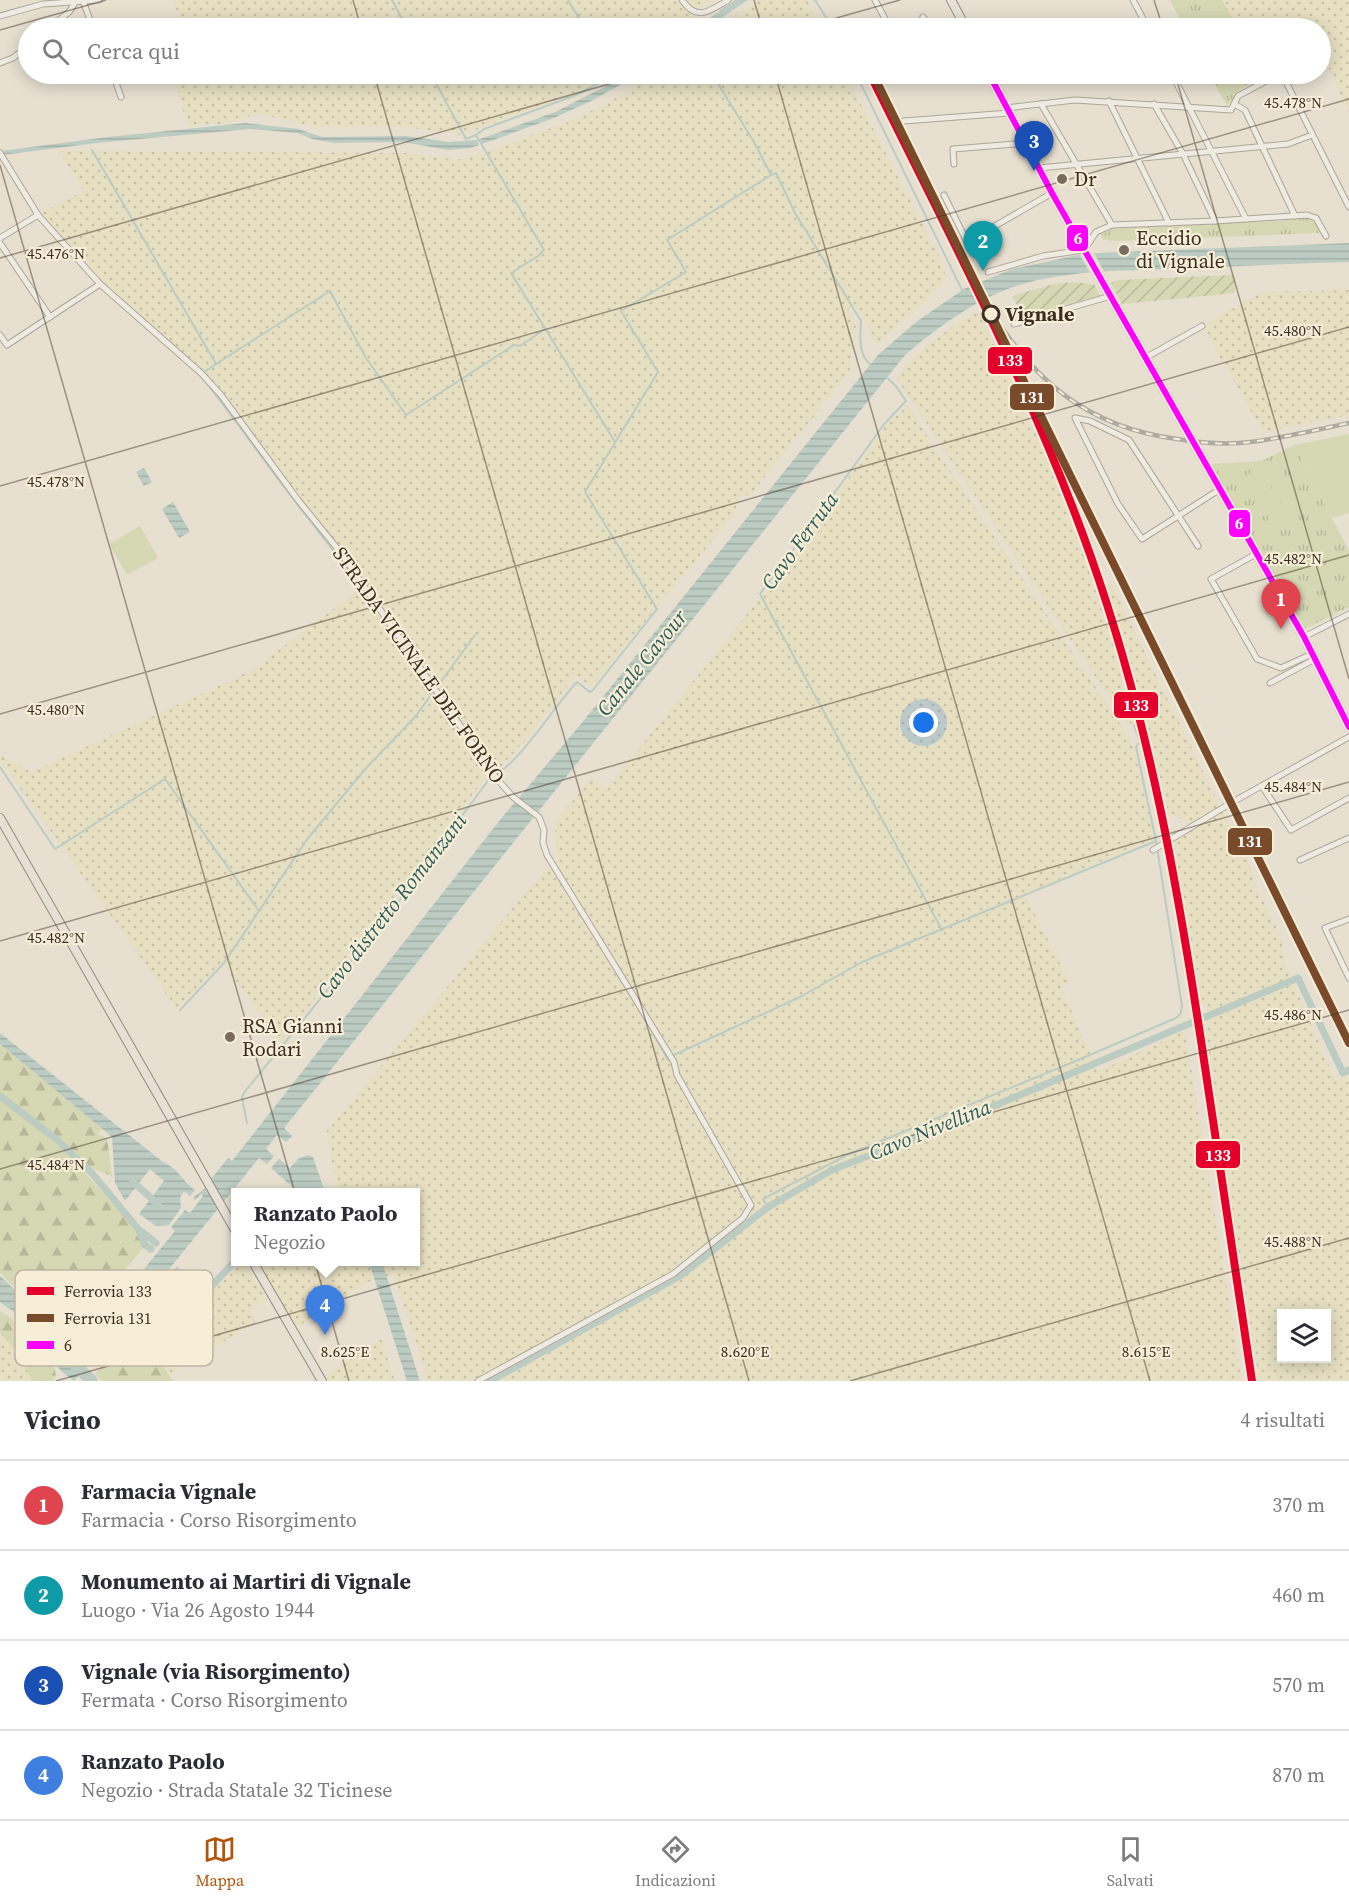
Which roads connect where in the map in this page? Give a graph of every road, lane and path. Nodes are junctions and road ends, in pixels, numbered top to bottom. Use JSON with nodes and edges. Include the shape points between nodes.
{"nodes":[{"id":1,"x":99,"y":0,"type":"edge"},
{"id":2,"x":682,"y":0,"type":"edge"},
{"id":3,"x":728,"y":0,"type":"edge"},
{"id":4,"x":875,"y":0,"type":"edge"},
{"id":5,"x":951,"y":0,"type":"edge"},
{"id":6,"x":1133,"y":0,"type":"edge"},
{"id":7,"x":80,"y":1,"type":"edge"},
{"id":8,"x":0,"y":16,"type":"edge"},
{"id":9,"x":62,"y":18,"type":"edge"},
{"id":10,"x":88,"y":18,"type":"edge"},
{"id":11,"x":885,"y":18,"type":"edge"},
{"id":12,"x":961,"y":18,"type":"edge"},
{"id":13,"x":1143,"y":18,"type":"edge"},
{"id":14,"x":18,"y":54,"type":"edge"},
{"id":15,"x":0,"y":63,"type":"edge"},
{"id":16,"x":116,"y":84,"type":"edge"},
{"id":17,"x":994,"y":84,"type":"edge"},
{"id":18,"x":1177,"y":84,"type":"edge"},
{"id":19,"x":1261,"y":84,"type":"edge"},
{"id":20,"x":1285,"y":84,"type":"edge"},
{"id":21,"x":121,"y":97,"type":"dead end"},
{"id":22,"x":1109,"y":101,"type":"junction"},
{"id":23,"x":1041,"y":104,"type":"junction"},
{"id":24,"x":1155,"y":104,"type":"junction"},
{"id":25,"x":1234,"y":104,"type":"junction"},
{"id":26,"x":1189,"y":107,"type":"junction"},
{"id":27,"x":1008,"y":110,"type":"junction"},
{"id":28,"x":904,"y":121,"type":"dead end"},
{"id":29,"x":1312,"y":135,"type":"junction"},
{"id":30,"x":1026,"y":143,"type":"junction"},
{"id":31,"x":1261,"y":147,"type":"junction"},
{"id":32,"x":1213,"y":151,"type":"junction"},
{"id":33,"x":1183,"y":154,"type":"junction"},
{"id":34,"x":1,"y":156,"type":"edge"},
{"id":35,"x":1137,"y":159,"type":"junction"},
{"id":36,"x":954,"y":164,"type":"dead end"},
{"id":37,"x":1077,"y":164,"type":"junction"},
{"id":38,"x":1039,"y":168,"type":"junction"},
{"id":39,"x":1052,"y":193,"type":"junction"},
{"id":40,"x":944,"y":195,"type":"dead end"},
{"id":41,"x":1349,"y":207,"type":"edge"},
{"id":42,"x":38,"y":215,"type":"junction"},
{"id":43,"x":1295,"y":216,"type":"junction"},
{"id":44,"x":1246,"y":219,"type":"junction"},
{"id":45,"x":1215,"y":222,"type":"junction"},
{"id":46,"x":1169,"y":223,"type":"junction"},
{"id":47,"x":1112,"y":225,"type":"junction"},
{"id":48,"x":1326,"y":236,"type":"dead end"},
{"id":49,"x":0,"y":238,"type":"edge"},
{"id":50,"x":0,"y":243,"type":"edge"},
{"id":51,"x":1085,"y":251,"type":"junction"},
{"id":52,"x":988,"y":272,"type":"dead end"},
{"id":53,"x":100,"y":284,"type":"junction"},
{"id":54,"x":1111,"y":296,"type":"junction"},
{"id":55,"x":50,"y":317,"type":"junction"},
{"id":56,"x":1014,"y":324,"type":"dead end"},
{"id":57,"x":1202,"y":326,"type":"dead end"},
{"id":58,"x":0,"y":335,"type":"edge"},
{"id":59,"x":1145,"y":358,"type":"junction"},
{"id":60,"x":1219,"y":490,"type":"junction"},
{"id":61,"x":1178,"y":516,"type":"junction"},
{"id":62,"x":1198,"y":546,"type":"dead end"},
{"id":63,"x":1256,"y":554,"type":"junction"},
{"id":64,"x":1349,"y":614,"type":"edge"},
{"id":65,"x":1304,"y":637,"type":"junction"},
{"id":66,"x":1314,"y":656,"type":"junction"},
{"id":67,"x":1270,"y":682,"type":"dead end"},
{"id":68,"x":1349,"y":727,"type":"edge"},
{"id":69,"x":1349,"y":737,"type":"edge"},
{"id":70,"x":1262,"y":786,"type":"junction"},
{"id":71,"x":1349,"y":798,"type":"edge"},
{"id":72,"x":0,"y":818,"type":"edge"},
{"id":73,"x":1349,"y":838,"type":"edge"},
{"id":74,"x":1156,"y":848,"type":"dead end"},
{"id":75,"x":1300,"y":860,"type":"dead end"},
{"id":76,"x":1349,"y":919,"type":"edge"},
{"id":77,"x":1349,"y":978,"type":"edge"},
{"id":78,"x":231,"y":1223,"type":"edge"},
{"id":79,"x":255,"y":1266,"type":"edge"},
{"id":80,"x":322,"y":1381,"type":"edge"},
{"id":81,"x":478,"y":1381,"type":"edge"}],
"edges":[{"from":1,"to":7,"type":"street"},
{"from":2,"to":3,"type":"street","via":[[699,13]]},
{"from":4,"to":11,"type":"street"},
{"from":5,"to":12,"type":"main road"},
{"from":6,"to":13,"type":"street"},
{"from":7,"to":8,"type":"street","via":[[44,4]]},
{"from":7,"to":9,"type":"street"},
{"from":7,"to":10,"type":"street"},
{"from":14,"to":15,"type":"street"},
{"from":16,"to":21,"type":"street"},
{"from":17,"to":27,"type":"main road"},
{"from":18,"to":26,"type":"street"},
{"from":19,"to":25,"type":"street","via":[[1238,96]]},
{"from":20,"to":29,"type":"street"},
{"from":22,"to":23,"type":"street"},
{"from":22,"to":24,"type":"street"},
{"from":22,"to":35,"type":"street"},
{"from":23,"to":27,"type":"street"},
{"from":23,"to":37,"type":"street"},
{"from":24,"to":26,"type":"street"},
{"from":24,"to":33,"type":"street"},
{"from":25,"to":26,"type":"street","via":[[1231,110]]},
{"from":25,"to":31,"type":"street","via":[[1245,110]]},
{"from":26,"to":32,"type":"street"},
{"from":27,"to":28,"type":"street"},
{"from":27,"to":30,"type":"main road"},
{"from":29,"to":31,"type":"street","via":[[1288,144]]},
{"from":29,"to":41,"type":"street"},
{"from":30,"to":36,"type":"street","via":[[953,149]]},
{"from":30,"to":38,"type":"main road"},
{"from":31,"to":32,"type":"street"},
{"from":31,"to":43,"type":"street"},
{"from":32,"to":33,"type":"street"},
{"from":32,"to":44,"type":"street"},
{"from":33,"to":35,"type":"street"},
{"from":33,"to":45,"type":"street"},
{"from":34,"to":42,"type":"street","name":"STRADA VICINALE DEL FORNO"},
{"from":35,"to":37,"type":"street"},
{"from":35,"to":46,"type":"street"},
{"from":37,"to":38,"type":"street"},
{"from":37,"to":47,"type":"street"},
{"from":38,"to":39,"type":"main road"},
{"from":39,"to":40,"type":"street","via":[[967,242]]},
{"from":39,"to":51,"type":"main road"},
{"from":42,"to":49,"type":"street"},
{"from":42,"to":53,"type":"street","name":"STRADA VICINALE DEL FORNO"},
{"from":43,"to":44,"type":"street"},
{"from":43,"to":48,"type":"street","via":[[1316,218]]},
{"from":44,"to":45,"type":"street"},
{"from":45,"to":46,"type":"street"},
{"from":46,"to":47,"type":"street"},
{"from":47,"to":51,"type":"street","via":[[1096,232]]},
{"from":50,"to":55,"type":"street"},
{"from":51,"to":52,"type":"street","via":[[1043,256]]},
{"from":51,"to":54,"type":"main road"},
{"from":53,"to":55,"type":"street"},
{"from":53,"to":81,"type":"street","name":"STRADA VICINALE DEL FORNO","via":[[221,395],[341,553],[495,776],[513,797],[539,817],[547,855],[671,1057],[677,1075],[751,1205],[748,1213],[716,1242],[673,1274]]},
{"from":54,"to":56,"type":"street"},
{"from":54,"to":59,"type":"main road"},
{"from":55,"to":58,"type":"street","via":[[7,345]]},
{"from":57,"to":59,"type":"street"},
{"from":59,"to":60,"type":"main road"},
{"from":60,"to":61,"type":"street"},
{"from":60,"to":63,"type":"main road"},
{"from":61,"to":61,"type":"street","via":[[1142,539],[1118,504],[1075,418],[1129,440]]},
{"from":61,"to":62,"type":"street"},
{"from":63,"to":65,"type":"main road"},
{"from":63,"to":66,"type":"street","via":[[1211,579],[1257,659],[1281,668]]},
{"from":64,"to":65,"type":"street"},
{"from":65,"to":66,"type":"main road"},
{"from":66,"to":67,"type":"street"},
{"from":66,"to":68,"type":"main road"},
{"from":69,"to":70,"type":"street"},
{"from":70,"to":71,"type":"street","via":[[1291,830]]},
{"from":70,"to":74,"type":"street"},
{"from":72,"to":78,"type":"main road"},
{"from":73,"to":75,"type":"street"},
{"from":76,"to":77,"type":"street","via":[[1325,928]]},
{"from":79,"to":80,"type":"main road"}]}
